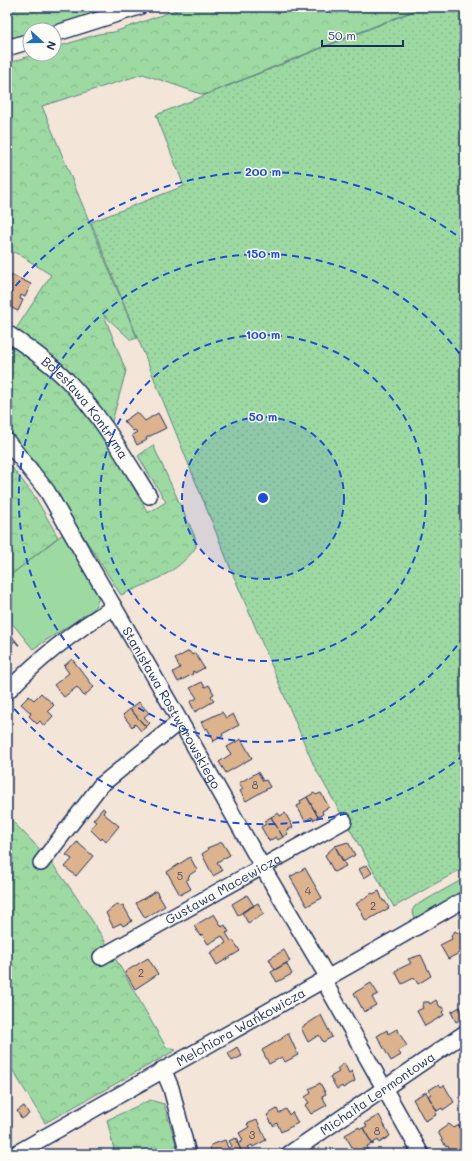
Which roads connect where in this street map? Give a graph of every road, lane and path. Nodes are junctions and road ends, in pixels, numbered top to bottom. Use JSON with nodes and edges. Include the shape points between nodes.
{"nodes":[{"id":1,"x":139,"y":7,"type":"edge"},
{"id":2,"x":62,"y":31,"type":"edge"},
{"id":3,"x":22,"y":43,"type":"edge"},
{"id":4,"x":7,"y":48,"type":"edge"},
{"id":5,"x":7,"y":333,"type":"edge"},
{"id":6,"x":7,"y":441,"type":"edge"},
{"id":7,"x":149,"y":496,"type":"dead end"},
{"id":8,"x":114,"y":606,"type":"junction"},
{"id":9,"x":7,"y":692,"type":"edge"},
{"id":10,"x":180,"y":721,"type":"junction"},
{"id":11,"x":344,"y":821,"type":"dead end"},
{"id":12,"x":41,"y":863,"type":"dead end"},
{"id":13,"x":262,"y":868,"type":"junction"},
{"id":14,"x":465,"y":899,"type":"edge"},
{"id":15,"x":101,"y":957,"type":"dead end"},
{"id":16,"x":326,"y":979,"type":"junction"},
{"id":17,"x":465,"y":1033,"type":"edge"},
{"id":18,"x":163,"y":1069,"type":"junction"},
{"id":19,"x":384,"y":1090,"type":"junction"},
{"id":20,"x":15,"y":1154,"type":"edge"},
{"id":21,"x":188,"y":1154,"type":"edge"},
{"id":22,"x":289,"y":1154,"type":"edge"},
{"id":23,"x":421,"y":1154,"type":"edge"}],
"edges":[{"from":1,"to":2,"type":"street"},
{"from":3,"to":4,"type":"street"},
{"from":5,"to":7,"type":"street","name":"Bolesława Kontryma","via":[[54,368],[84,399]]},
{"from":6,"to":8,"type":"street","name":"Stanisława Rostworowskiego","via":[[46,491]]},
{"from":8,"to":9,"type":"street","via":[[77,629],[29,669]]},
{"from":8,"to":10,"type":"street","name":"Stanisława Rostworowskiego"},
{"from":10,"to":12,"type":"street","via":[[100,786]]},
{"from":10,"to":13,"type":"street","name":"Stanisława Rostworowskiego"},
{"from":11,"to":13,"type":"street","name":"Gustawa Macewicza"},
{"from":13,"to":15,"type":"street","name":"Gustawa Macewicza"},
{"from":13,"to":16,"type":"street","name":"Stanisława Rostworowskiego"},
{"from":14,"to":16,"type":"street","name":"Melchiora Wańkowicza"},
{"from":16,"to":18,"type":"street","name":"Melchiora Wańkowicza"},
{"from":16,"to":19,"type":"street","name":"Stanisława Rostworowskiego"},
{"from":17,"to":19,"type":"street","name":"Michaiła Lermontowa"},
{"from":18,"to":20,"type":"street","name":"Melchiora Wańkowicza"},
{"from":18,"to":21,"type":"street","via":[[171,1088]]},
{"from":19,"to":22,"type":"street","name":"Michaiła Lermontowa"},
{"from":19,"to":23,"type":"street","name":"Stanisława Rostworowskiego"}]}
